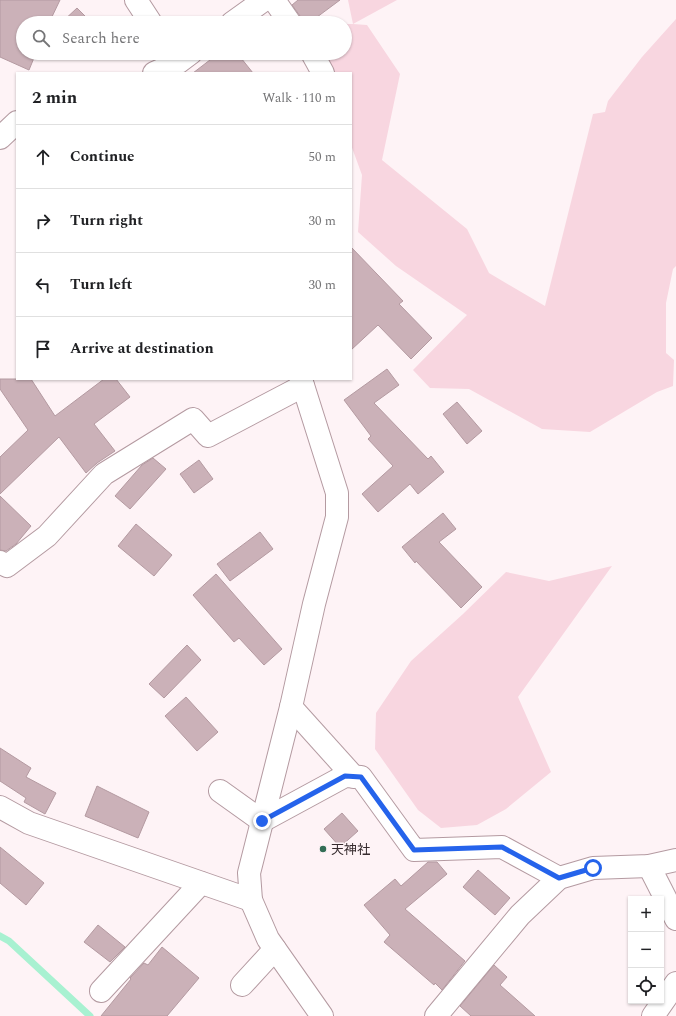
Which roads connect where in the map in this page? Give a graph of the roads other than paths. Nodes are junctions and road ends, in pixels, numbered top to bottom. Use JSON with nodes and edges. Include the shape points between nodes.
{"nodes":[{"id":1,"x":136,"y":0,"type":"edge"},
{"id":2,"x":264,"y":0,"type":"edge"},
{"id":3,"x":274,"y":0,"type":"edge"},
{"id":4,"x":146,"y":16,"type":"edge"},
{"id":5,"x":242,"y":16,"type":"edge"},
{"id":6,"x":285,"y":16,"type":"edge"},
{"id":7,"x":182,"y":60,"type":"edge"},
{"id":8,"x":316,"y":60,"type":"edge"},
{"id":9,"x":156,"y":72,"type":"edge"},
{"id":10,"x":322,"y":72,"type":"edge"},
{"id":11,"x":16,"y":123,"type":"edge"},
{"id":12,"x":0,"y":138,"type":"edge"},
{"id":13,"x":302,"y":382,"type":"edge"},
{"id":14,"x":2,"y":567,"type":"edge"},
{"id":15,"x":291,"y":707,"type":"junction"},
{"id":16,"x":354,"y":777,"type":"junction"},
{"id":17,"x":220,"y":790,"type":"dead end"},
{"id":18,"x":0,"y":807,"type":"edge"},
{"id":19,"x":262,"y":821,"type":"junction"},
{"id":20,"x":676,"y":860,"type":"edge"},
{"id":21,"x":649,"y":866,"type":"junction"},
{"id":22,"x":559,"y":878,"type":"junction"},
{"id":23,"x":201,"y":883,"type":"junction"},
{"id":24,"x":251,"y":900,"type":"junction"},
{"id":25,"x":676,"y":919,"type":"edge"},
{"id":26,"x":275,"y":949,"type":"junction"},
{"id":27,"x":676,"y":983,"type":"edge"},
{"id":28,"x":242,"y":985,"type":"dead end"},
{"id":29,"x":101,"y":991,"type":"dead end"},
{"id":30,"x":322,"y":1016,"type":"edge"},
{"id":31,"x":436,"y":1016,"type":"edge"},
{"id":32,"x":652,"y":1016,"type":"edge"}],
"edges":[{"from":1,"to":4,"type":"street"},
{"from":2,"to":5,"type":"street"},
{"from":3,"to":6,"type":"street"},
{"from":7,"to":9,"type":"street"},
{"from":8,"to":10,"type":"street"},
{"from":11,"to":12,"type":"street"},
{"from":13,"to":14,"type":"street","via":[[208,436],[193,419],[186,423],[104,474],[48,536]]},
{"from":13,"to":15,"type":"street","via":[[337,493],[336,517]]},
{"from":15,"to":16,"type":"street"},
{"from":15,"to":19,"type":"street"},
{"from":16,"to":19,"type":"street","via":[[345,776]]},
{"from":16,"to":22,"type":"street","via":[[361,777],[414,850],[502,847]]},
{"from":17,"to":19,"type":"street"},
{"from":18,"to":23,"type":"street","via":[[28,823]]},
{"from":19,"to":24,"type":"street","via":[[249,873]]},
{"from":20,"to":21,"type":"street"},
{"from":21,"to":22,"type":"street","via":[[593,868]]},
{"from":21,"to":25,"type":"street"},
{"from":22,"to":31,"type":"street","via":[[520,915]]},
{"from":23,"to":24,"type":"street"},
{"from":23,"to":29,"type":"street"},
{"from":24,"to":26,"type":"street"},
{"from":26,"to":28,"type":"street"},
{"from":26,"to":30,"type":"street"},
{"from":27,"to":32,"type":"street"}]}
